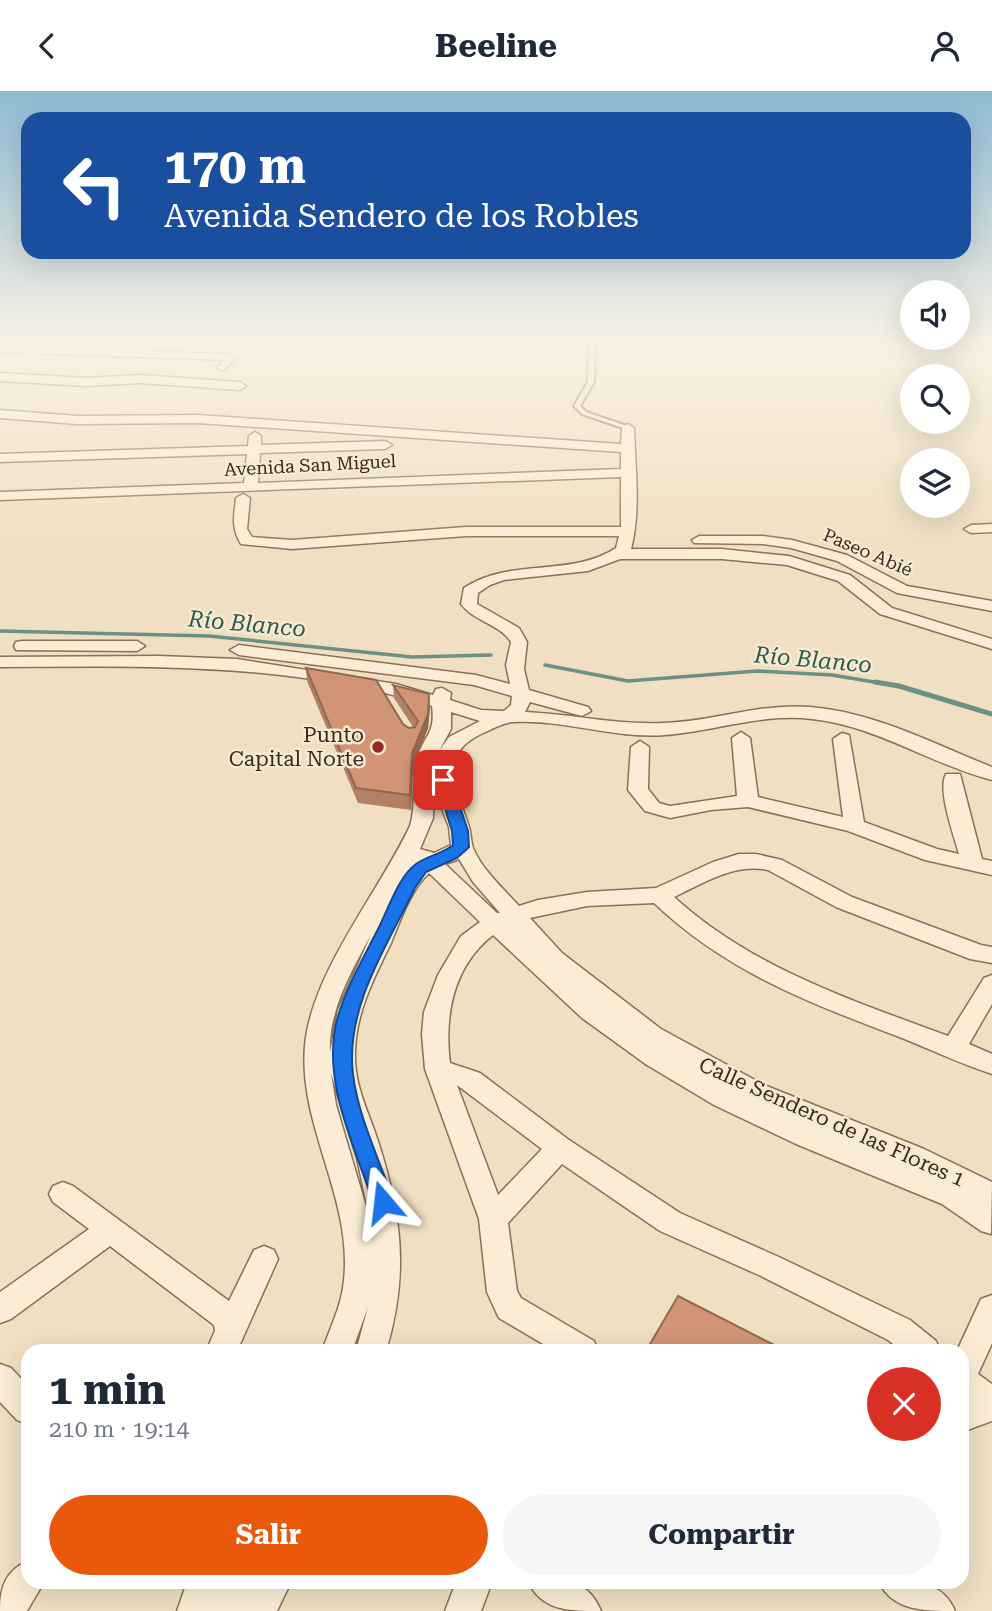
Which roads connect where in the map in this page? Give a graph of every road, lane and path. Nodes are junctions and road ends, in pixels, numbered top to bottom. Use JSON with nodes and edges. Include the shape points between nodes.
{"nodes":[{"id":1,"x":0,"y":414,"type":"edge"},
{"id":2,"x":589,"y":414,"type":"edge"},
{"id":3,"x":77,"y":420,"type":"junction"},
{"id":4,"x":0,"y":423,"type":"edge"},
{"id":5,"x":257,"y":424,"type":"junction"},
{"id":6,"x":628,"y":428,"type":"joint"},
{"id":7,"x":499,"y":441,"type":"junction"},
{"id":8,"x":253,"y":449,"type":"junction"},
{"id":9,"x":629,"y":449,"type":"junction"},
{"id":10,"x":0,"y":458,"type":"edge"},
{"id":11,"x":329,"y":466,"type":"junction"},
{"id":12,"x":628,"y":479,"type":"junction"},
{"id":13,"x":380,"y":488,"type":"junction"},
{"id":14,"x":277,"y":491,"type":"junction"},
{"id":15,"x":247,"y":493,"type":"junction"},
{"id":16,"x":0,"y":496,"type":"edge"},
{"id":17,"x":992,"y":528,"type":"edge"},
{"id":18,"x":971,"y":529,"type":"dead end"},
{"id":19,"x":624,"y":543,"type":"junction"},
{"id":20,"x":720,"y":547,"type":"junction"},
{"id":21,"x":866,"y":570,"type":"junction"},
{"id":22,"x":845,"y":577,"type":"junction"},
{"id":23,"x":992,"y":606,"type":"edge"},
{"id":24,"x":992,"y":644,"type":"edge"},
{"id":25,"x":0,"y":647,"type":"edge"},
{"id":26,"x":13,"y":656,"type":"edge"},
{"id":27,"x":515,"y":659,"type":"junction"},
{"id":28,"x":460,"y":677,"type":"junction"},
{"id":29,"x":522,"y":693,"type":"junction"},
{"id":30,"x":440,"y":703,"type":"junction"},
{"id":31,"x":510,"y":716,"type":"junction"},
{"id":32,"x":741,"y":738,"type":"dead end"},
{"id":33,"x":842,"y":739,"type":"dead end"},
{"id":34,"x":640,"y":747,"type":"dead end"},
{"id":35,"x":992,"y":760,"type":"edge"},
{"id":36,"x":992,"y":774,"type":"edge"},
{"id":37,"x":953,"y":778,"type":"dead end"},
{"id":38,"x":748,"y":801,"type":"junction"},
{"id":39,"x":854,"y":826,"type":"junction"},
{"id":40,"x":416,"y":835,"type":"junction"},
{"id":41,"x":460,"y":837,"type":"junction"},
{"id":42,"x":433,"y":862,"type":"junction"},
{"id":43,"x":982,"y":867,"type":"edge"},
{"id":44,"x":481,"y":877,"type":"junction"},
{"id":45,"x":451,"y":884,"type":"junction"},
{"id":46,"x":407,"y":887,"type":"junction"},
{"id":47,"x":659,"y":895,"type":"junction"},
{"id":48,"x":510,"y":924,"type":"junction"},
{"id":49,"x":985,"y":954,"type":"edge"},
{"id":50,"x":992,"y":983,"type":"edge"},
{"id":51,"x":954,"y":1047,"type":"junction"},
{"id":52,"x":992,"y":1064,"type":"edge"},
{"id":53,"x":438,"y":1069,"type":"junction"},
{"id":54,"x":560,"y":1148,"type":"junction"},
{"id":55,"x":63,"y":1194,"type":"dead end"},
{"id":56,"x":992,"y":1217,"type":"edge"},
{"id":57,"x":493,"y":1219,"type":"junction"},
{"id":58,"x":110,"y":1230,"type":"junction"},
{"id":59,"x":264,"y":1259,"type":"dead end"},
{"id":60,"x":0,"y":1309,"type":"edge"},
{"id":61,"x":992,"y":1309,"type":"edge"},
{"id":62,"x":225,"y":1341,"type":"edge"},
{"id":63,"x":339,"y":1344,"type":"edge"},
{"id":64,"x":374,"y":1344,"type":"edge"},
{"id":65,"x":571,"y":1344,"type":"edge"},
{"id":66,"x":916,"y":1344,"type":"edge"},
{"id":67,"x":969,"y":1360,"type":"edge"},
{"id":68,"x":0,"y":1379,"type":"edge"},
{"id":69,"x":969,"y":1386,"type":"edge"},
{"id":70,"x":21,"y":1402,"type":"edge"},
{"id":71,"x":992,"y":1404,"type":"edge"},
{"id":72,"x":969,"y":1413,"type":"edge"},
{"id":73,"x":21,"y":1589,"type":"edge"},
{"id":74,"x":218,"y":1589,"type":"edge"},
{"id":75,"x":269,"y":1589,"type":"edge"},
{"id":76,"x":471,"y":1589,"type":"edge"},
{"id":77,"x":555,"y":1589,"type":"edge"},
{"id":78,"x":907,"y":1589,"type":"edge"},
{"id":79,"x":202,"y":1596,"type":"edge"},
{"id":80,"x":6,"y":1611,"type":"edge"},
{"id":81,"x":258,"y":1611,"type":"edge"},
{"id":82,"x":463,"y":1611,"type":"edge"},
{"id":83,"x":583,"y":1611,"type":"edge"},
{"id":84,"x":937,"y":1611,"type":"edge"}],
"edges":[{"from":1,"to":3,"type":"street"},
{"from":2,"to":6,"type":"lane"},
{"from":3,"to":4,"type":"street"},
{"from":3,"to":5,"type":"street","via":[[198,419]]},
{"from":5,"to":7,"type":"street"},
{"from":5,"to":8,"type":"street"},
{"from":6,"to":9,"type":"street"},
{"from":7,"to":9,"type":"street"},
{"from":7,"to":11,"type":"street"},
{"from":8,"to":10,"type":"street"},
{"from":8,"to":11,"type":"street"},
{"from":8,"to":15,"type":"street"},
{"from":9,"to":12,"type":"street"},
{"from":11,"to":13,"type":"street","name":"Avenida San Miguel"},
{"from":11,"to":14,"type":"street","name":"Avenida San Miguel"},
{"from":12,"to":13,"type":"street","name":"Avenida San Miguel"},
{"from":12,"to":19,"type":"street"},
{"from":13,"to":14,"type":"street","name":"Avenida San Miguel"},
{"from":14,"to":15,"type":"street","name":"Avenida San Miguel"},
{"from":15,"to":16,"type":"street","name":"Avenida San Miguel","via":[[149,500]]},
{"from":15,"to":19,"type":"street","via":[[240,529],[246,541],[265,545],[539,531]]},
{"from":17,"to":18,"type":"street"},
{"from":19,"to":20,"type":"street","name":"Paseo Abié","via":[[687,541]]},
{"from":19,"to":20,"type":"street","name":"Paseo Abié","via":[[700,553]]},
{"from":19,"to":27,"type":"street","via":[[595,565],[497,579],[470,591],[473,609],[517,638],[520,647]]},
{"from":20,"to":21,"type":"street","name":"Paseo Abié","via":[[763,540],[792,544]]},
{"from":20,"to":22,"type":"street","name":"Paseo Abié"},
{"from":21,"to":22,"type":"street"},
{"from":21,"to":23,"type":"street","name":"Paseo Abié","via":[[903,590]]},
{"from":22,"to":24,"type":"street","name":"Paseo Abié","via":[[886,611]]},
{"from":25,"to":26,"type":"street"},
{"from":26,"to":28,"type":"street","via":[[206,647]]},
{"from":26,"to":30,"type":"street","via":[[237,664],[411,693]]},
{"from":27,"to":28,"type":"street","via":[[491,671]]},
{"from":27,"to":29,"type":"street"},
{"from":28,"to":29,"type":"street"},
{"from":28,"to":30,"type":"street","via":[[445,689]]},
{"from":29,"to":31,"type":"street","via":[[520,705]]},
{"from":29,"to":35,"type":"street","via":[[612,716],[661,715],[753,699],[831,702],[871,712]]},
{"from":30,"to":31,"type":"street","via":[[479,715]]},
{"from":30,"to":40,"type":"street","via":[[443,726],[428,756]]},
{"from":31,"to":36,"type":"street","via":[[641,730],[765,712],[832,716],[864,723]]},
{"from":31,"to":41,"type":"street","name":"Calle Sendero de las Flores 1","via":[[470,731],[447,755],[443,780]]},
{"from":32,"to":38,"type":"street"},
{"from":33,"to":39,"type":"street"},
{"from":34,"to":38,"type":"street","via":[[638,790],[652,807],[670,812]]},
{"from":37,"to":43,"type":"street","via":[[953,792]]},
{"from":38,"to":39,"type":"street"},
{"from":39,"to":43,"type":"street","via":[[932,855]]},
{"from":40,"to":41,"type":"street","via":[[443,823]]},
{"from":40,"to":42,"type":"street","name":"Calle Sendero de las Flores 1"},
{"from":40,"to":63,"type":"street","via":[[333,986],[317,1043],[322,1103],[360,1243],[359,1280]]},
{"from":41,"to":42,"type":"street","via":[[452,855]]},
{"from":41,"to":44,"type":"street","name":"Calle Sendero de las Flores 1"},
{"from":42,"to":45,"type":"street","name":"Calle Sendero de las Flores 1"},
{"from":42,"to":46,"type":"street","via":[[420,869]]},
{"from":44,"to":45,"type":"street"},
{"from":44,"to":48,"type":"street","name":"Calle Sendero de las Flores 1"},
{"from":45,"to":46,"type":"street","via":[[428,882]]},
{"from":45,"to":48,"type":"street","name":"Calle Sendero de las Flores 1"},
{"from":46,"to":64,"type":"street","via":[[354,995],[343,1042],[348,1097],[383,1202],[389,1244],[388,1281]]},
{"from":47,"to":48,"type":"street","via":[[613,898],[566,914]]},
{"from":47,"to":49,"type":"street","via":[[730,864],[756,861],[774,865],[844,902]]},
{"from":47,"to":51,"type":"street","via":[[680,917],[729,951],[807,992]]},
{"from":48,"to":53,"type":"street","via":[[470,942],[450,975],[436,1012]]},
{"from":48,"to":56,"type":"street","name":"Calle Sendero de las Flores 1","via":[[591,1012],[689,1078],[769,1120],[903,1174]]},
{"from":49,"to":50,"type":"street"},
{"from":50,"to":51,"type":"street"},
{"from":51,"to":52,"type":"street"},
{"from":53,"to":54,"type":"street","via":[[471,1080]]},
{"from":53,"to":57,"type":"street"},
{"from":54,"to":57,"type":"street"},
{"from":54,"to":66,"type":"street","via":[[670,1221],[899,1330]]},
{"from":55,"to":58,"type":"street"},
{"from":57,"to":65,"type":"street","via":[[502,1292],[510,1308]]},
{"from":58,"to":60,"type":"street"},
{"from":58,"to":62,"type":"street","via":[[222,1312],[228,1319]]},
{"from":59,"to":62,"type":"street"},
{"from":61,"to":67,"type":"street"},
{"from":68,"to":70,"type":"street"},
{"from":69,"to":71,"type":"street"},
{"from":71,"to":72,"type":"street"},
{"from":73,"to":80,"type":"street"},
{"from":74,"to":79,"type":"street"},
{"from":75,"to":81,"type":"street"},
{"from":76,"to":82,"type":"street"},
{"from":77,"to":83,"type":"street"},
{"from":78,"to":84,"type":"street"}]}
